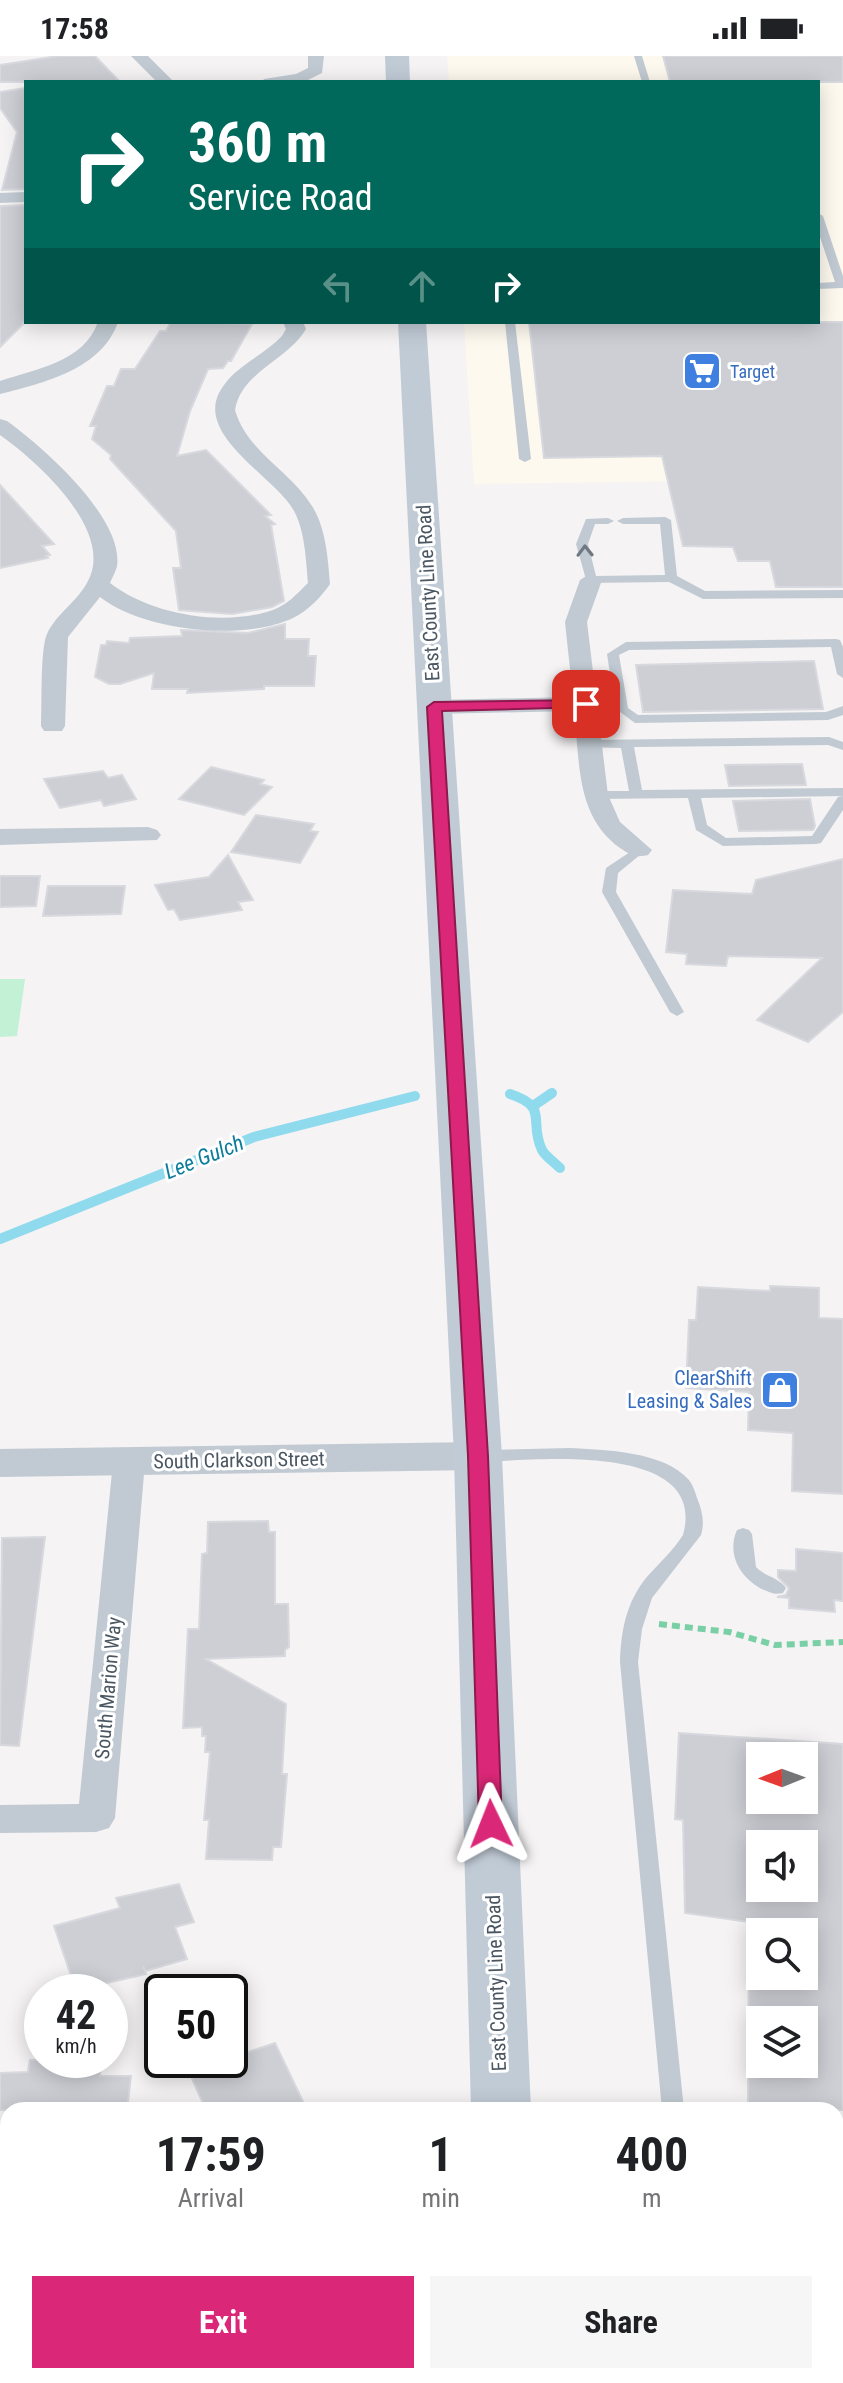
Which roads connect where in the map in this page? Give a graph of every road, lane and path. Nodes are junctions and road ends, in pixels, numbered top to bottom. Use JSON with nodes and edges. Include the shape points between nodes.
{"nodes":[{"id":1,"x":139,"y":56,"type":"edge"},
{"id":2,"x":316,"y":56,"type":"edge"},
{"id":3,"x":397,"y":56,"type":"edge"},
{"id":4,"x":638,"y":56,"type":"edge"},
{"id":5,"x":164,"y":80,"type":"edge"},
{"id":6,"x":281,"y":80,"type":"edge"},
{"id":7,"x":398,"y":80,"type":"edge"},
{"id":8,"x":645,"y":80,"type":"edge"},
{"id":9,"x":24,"y":197,"type":"edge"},
{"id":10,"x":0,"y":198,"type":"edge"},
{"id":11,"x":820,"y":222,"type":"edge"},
{"id":12,"x":842,"y":285,"type":"edge"},
{"id":13,"x":820,"y":286,"type":"edge"},
{"id":14,"x":108,"y":324,"type":"edge"},
{"id":15,"x":294,"y":324,"type":"edge"},
{"id":16,"x":412,"y":324,"type":"edge"},
{"id":17,"x":510,"y":324,"type":"edge"},
{"id":18,"x":0,"y":388,"type":"edge"},
{"id":19,"x":0,"y":425,"type":"edge"},
{"id":20,"x":525,"y":459,"type":"dead end"},
{"id":21,"x":608,"y":521,"type":"dead end"},
{"id":22,"x":623,"y":521,"type":"dead end"},
{"id":23,"x":671,"y":578,"type":"junction"},
{"id":24,"x":591,"y":580,"type":"junction"},
{"id":25,"x":98,"y":585,"type":"junction"},
{"id":26,"x":843,"y":594,"type":"edge"},
{"id":27,"x":843,"y":674,"type":"edge"},
{"id":28,"x":582,"y":678,"type":"junction"},
{"id":29,"x":617,"y":678,"type":"junction"},
{"id":30,"x":586,"y":704,"type":"junction"},
{"id":31,"x":434,"y":707,"type":"junction"},
{"id":32,"x":843,"y":710,"type":"edge"},
{"id":33,"x":53,"y":726,"type":"dead end"},
{"id":34,"x":627,"y":743,"type":"junction"},
{"id":35,"x":590,"y":744,"type":"junction"},
{"id":36,"x":843,"y":746,"type":"edge"},
{"id":37,"x":843,"y":792,"type":"edge"},
{"id":38,"x":694,"y":794,"type":"junction"},
{"id":39,"x":596,"y":795,"type":"junction"},
{"id":40,"x":636,"y":795,"type":"junction"},
{"id":41,"x":843,"y":800,"type":"edge"},
{"id":42,"x":148,"y":835,"type":"dead end"},
{"id":43,"x":0,"y":837,"type":"edge"},
{"id":44,"x":639,"y":850,"type":"joint"},
{"id":45,"x":677,"y":1012,"type":"dead end"},
{"id":46,"x":478,"y":1456,"type":"junction"},
{"id":47,"x":129,"y":1462,"type":"junction"},
{"id":48,"x":0,"y":1463,"type":"edge"},
{"id":49,"x":743,"y":1534,"type":"dead end"},
{"id":50,"x":777,"y":1588,"type":"dead end"},
{"id":51,"x":634,"y":1620,"type":"junction"},
{"id":52,"x":843,"y":1642,"type":"edge"},
{"id":53,"x":0,"y":1819,"type":"edge"},
{"id":54,"x":501,"y":2102,"type":"edge"},
{"id":55,"x":672,"y":2102,"type":"edge"}],
"edges":[{"from":1,"to":5,"type":"street"},
{"from":2,"to":6,"type":"street","via":[[316,70],[309,75]]},
{"from":3,"to":7,"type":"main road"},
{"from":4,"to":8,"type":"lane"},
{"from":9,"to":10,"type":"street"},
{"from":11,"to":12,"type":"lane"},
{"from":12,"to":13,"type":"lane"},
{"from":14,"to":18,"type":"street","via":[[99,344],[74,361]]},
{"from":15,"to":25,"type":"street","via":[[291,341],[238,379],[226,397],[225,411],[235,438],[304,509],[319,584],[283,614],[206,623],[129,607]]},
{"from":16,"to":31,"type":"main road","name":"East County Line Road"},
{"from":17,"to":20,"type":"lane"},
{"from":19,"to":25,"type":"street","via":[[31,448],[100,529],[107,568]]},
{"from":24,"to":21,"type":"lane","one_way":true,"via":[[582,544],[590,521]]},
{"from":22,"to":23,"type":"lane","via":[[665,520]]},
{"from":23,"to":24,"type":"lane"},
{"from":23,"to":26,"type":"lane","via":[[703,595]]},
{"from":24,"to":28,"type":"street","via":[[576,622]]},
{"from":25,"to":33,"type":"street","via":[[57,636]]},
{"from":27,"to":29,"type":"lane","via":[[836,643],[626,646],[613,654]]},
{"from":28,"to":29,"type":"lane"},
{"from":28,"to":30,"type":"street"},
{"from":29,"to":32,"type":"lane","via":[[622,709],[635,719],[828,716]]},
{"from":30,"to":31,"type":"street"},
{"from":30,"to":35,"type":"street"},
{"from":31,"to":46,"type":"main road","name":"East County Line Road"},
{"from":34,"to":35,"type":"lane"},
{"from":34,"to":36,"type":"lane","via":[[829,741]]},
{"from":34,"to":40,"type":"lane"},
{"from":35,"to":39,"type":"street"},
{"from":37,"to":38,"type":"lane"},
{"from":38,"to":40,"type":"lane"},
{"from":38,"to":41,"type":"lane","via":[[701,827],[723,842],[816,840]]},
{"from":39,"to":40,"type":"lane"},
{"from":39,"to":44,"type":"street","via":[[601,817],[611,830]]},
{"from":42,"to":43,"type":"street"},
{"from":44,"to":45,"type":"lane","via":[[611,871],[609,892]]},
{"from":46,"to":47,"type":"street","name":"South Clarkson Street"},
{"from":46,"to":51,"type":"lane","via":[[604,1456],[649,1462],[676,1474],[691,1500],[694,1531],[678,1559],[644,1595]]},
{"from":46,"to":54,"type":"main road","name":"East County Line Road"},
{"from":47,"to":48,"type":"street","name":"South Clarkson Street"},
{"from":47,"to":53,"type":"street","name":"South Marion Way","via":[[96,1818]]},
{"from":49,"to":50,"type":"lane","via":[[744,1563],[752,1578]]},
{"from":51,"to":52,"type":"path","via":[[729,1632],[775,1645]]},
{"from":51,"to":55,"type":"lane","via":[[629,1662],[632,1712]]}]}
